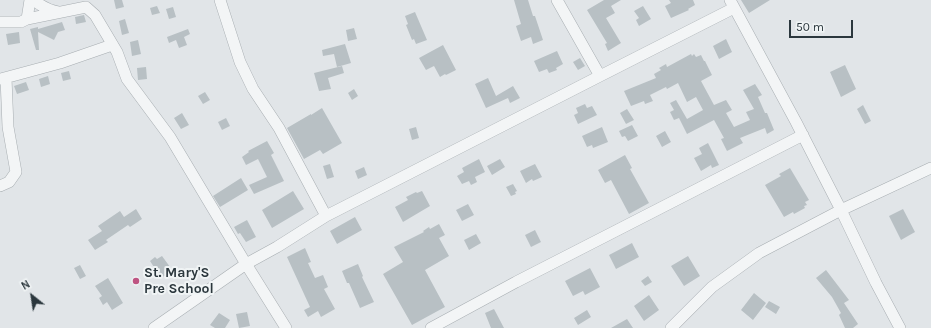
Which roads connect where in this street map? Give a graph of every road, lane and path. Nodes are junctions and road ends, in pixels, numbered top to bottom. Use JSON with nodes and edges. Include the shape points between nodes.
{"nodes":[{"id":1,"x":30,"y":0,"type":"edge"},
{"id":2,"x":34,"y":0,"type":"edge"},
{"id":3,"x":220,"y":0,"type":"edge"},
{"id":4,"x":557,"y":0,"type":"edge"},
{"id":5,"x":732,"y":4,"type":"edge"},
{"id":6,"x":59,"y":12,"type":"junction"},
{"id":7,"x":27,"y":19,"type":"junction"},
{"id":8,"x":0,"y":22,"type":"edge"},
{"id":9,"x":112,"y":45,"type":"junction"},
{"id":10,"x":600,"y":76,"type":"junction"},
{"id":11,"x":3,"y":78,"type":"edge"},
{"id":12,"x":802,"y":135,"type":"junction"},
{"id":13,"x":931,"y":168,"type":"edge"},
{"id":14,"x":0,"y":186,"type":"edge"},
{"id":15,"x":841,"y":210,"type":"junction"},
{"id":16,"x":326,"y":216,"type":"junction"},
{"id":17,"x":246,"y":264,"type":"junction"},
{"id":18,"x":154,"y":328,"type":"edge"},
{"id":19,"x":286,"y":328,"type":"edge"},
{"id":20,"x":431,"y":328,"type":"edge"},
{"id":21,"x":671,"y":328,"type":"edge"},
{"id":22,"x":900,"y":328,"type":"edge"}],
"edges":[{"from":1,"to":7,"type":"street"},
{"from":2,"to":6,"type":"street","via":[[48,10]]},
{"from":3,"to":16,"type":"street","via":[[240,62],[253,89],[279,128]]},
{"from":4,"to":10,"type":"street"},
{"from":5,"to":10,"type":"street"},
{"from":5,"to":12,"type":"street"},
{"from":6,"to":7,"type":"street"},
{"from":6,"to":9,"type":"street","via":[[86,6],[95,15]]},
{"from":7,"to":8,"type":"street","via":[[20,22]]},
{"from":9,"to":11,"type":"street","via":[[60,63]]},
{"from":9,"to":17,"type":"street","via":[[127,79],[170,137]]},
{"from":10,"to":16,"type":"street"},
{"from":11,"to":14,"type":"street","via":[[16,172],[9,182]]},
{"from":12,"to":15,"type":"street"},
{"from":12,"to":20,"type":"street"},
{"from":13,"to":15,"type":"street"},
{"from":15,"to":21,"type":"street","via":[[759,253],[712,287]]},
{"from":15,"to":22,"type":"street"},
{"from":16,"to":17,"type":"street"},
{"from":17,"to":18,"type":"street"},
{"from":17,"to":19,"type":"street"}]}
